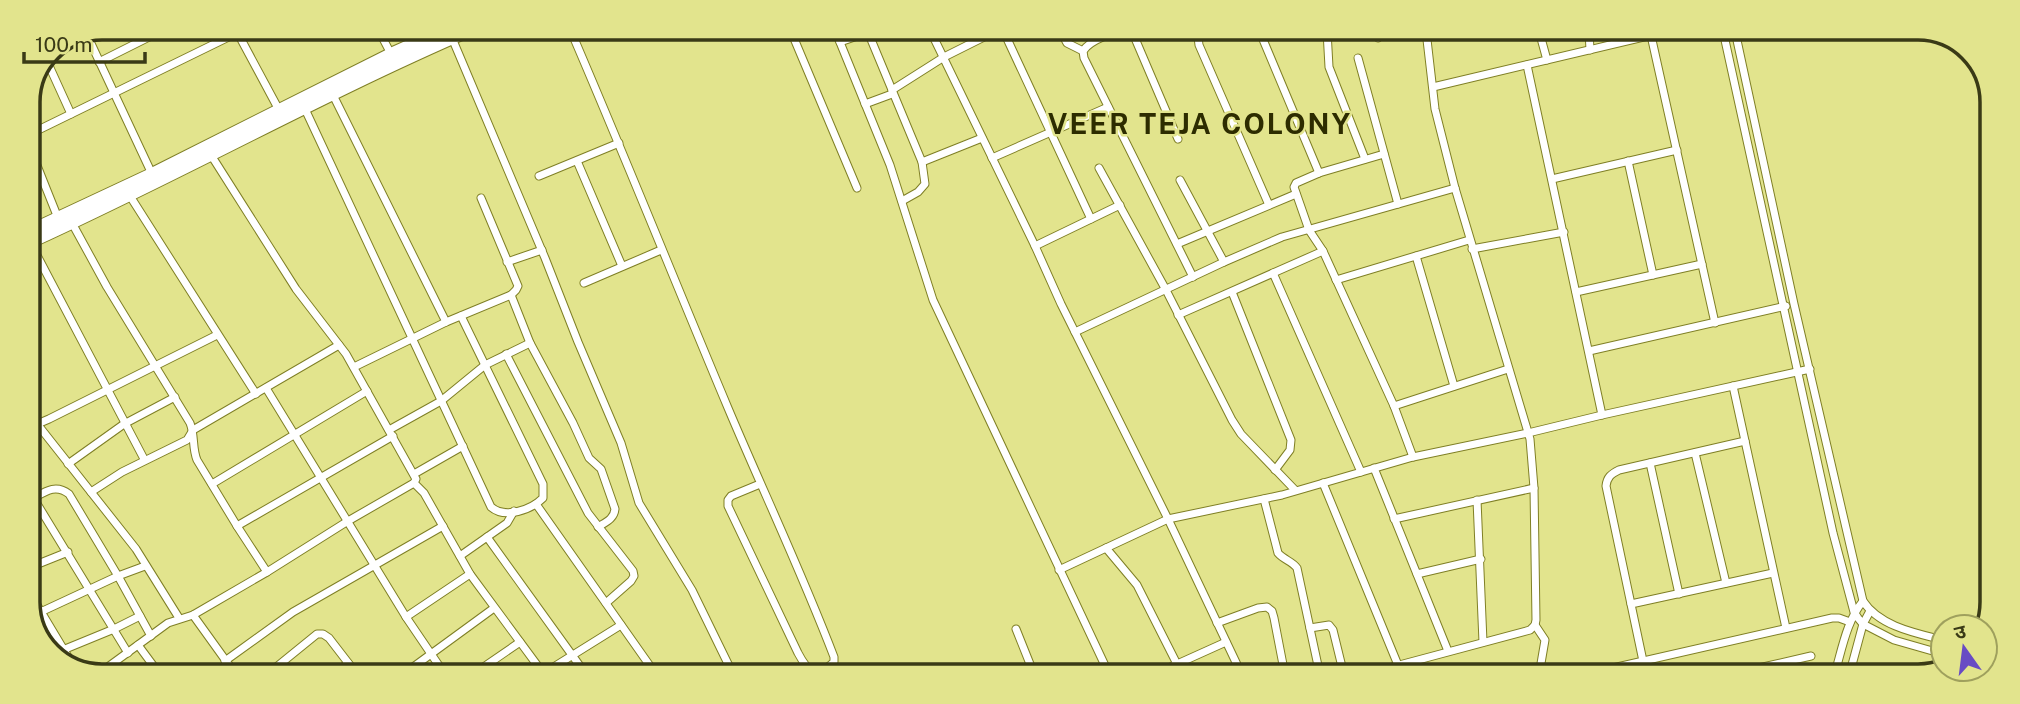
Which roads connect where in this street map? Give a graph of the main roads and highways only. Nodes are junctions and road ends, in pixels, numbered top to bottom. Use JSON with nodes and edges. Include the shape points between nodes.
{"nodes":[{"id":1,"x":430,"y":40,"type":"edge"},
{"id":2,"x":437,"y":40,"type":"edge"},
{"id":3,"x":40,"y":231,"type":"edge"},
{"id":4,"x":40,"y":235,"type":"edge"}],
"edges":[{"from":1,"to":3,"type":"main road","via":[[391,54],[58,218]]},
{"from":2,"to":4,"type":"main road","via":[[130,195]]}]}
